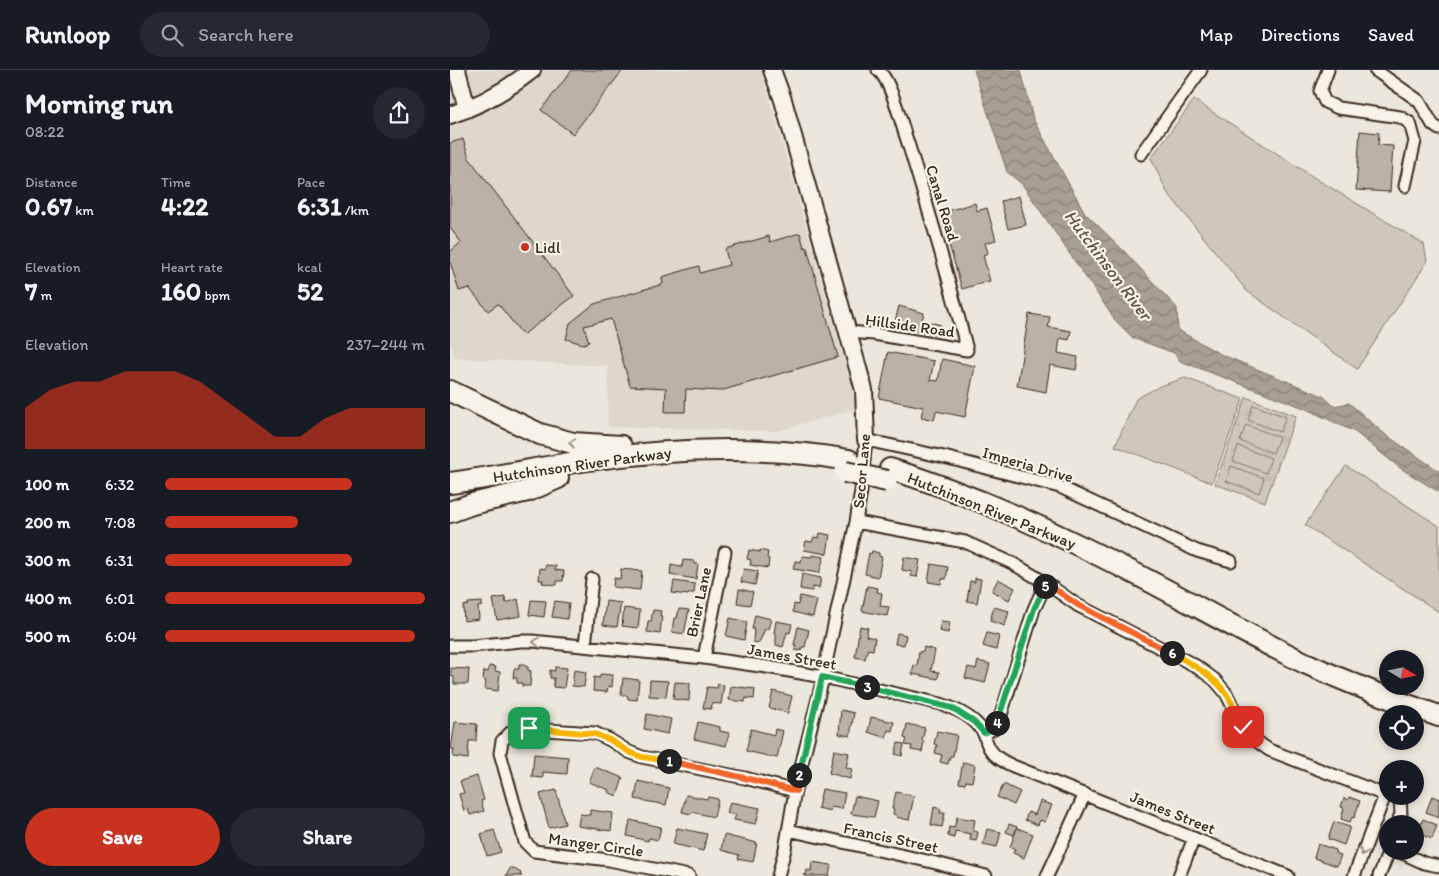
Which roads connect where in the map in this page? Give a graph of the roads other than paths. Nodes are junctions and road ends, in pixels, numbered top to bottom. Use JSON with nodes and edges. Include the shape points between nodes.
{"nodes":[{"id":1,"x":457,"y":70,"type":"edge"},
{"id":2,"x":519,"y":70,"type":"edge"},
{"id":3,"x":532,"y":70,"type":"edge"},
{"id":4,"x":772,"y":70,"type":"edge"},
{"id":5,"x":878,"y":70,"type":"edge"},
{"id":6,"x":1201,"y":70,"type":"edge"},
{"id":7,"x":1328,"y":70,"type":"edge"},
{"id":8,"x":1375,"y":70,"type":"edge"},
{"id":9,"x":461,"y":105,"type":"edge"},
{"id":10,"x":450,"y":115,"type":"edge"},
{"id":11,"x":1439,"y":129,"type":"edge"},
{"id":12,"x":1141,"y":154,"type":"dead end"},
{"id":13,"x":1405,"y":186,"type":"dead end"},
{"id":14,"x":848,"y":332,"type":"junction"},
{"id":15,"x":967,"y":350,"type":"joint"},
{"id":16,"x":450,"y":391,"type":"edge"},
{"id":17,"x":866,"y":440,"type":"junction"},
{"id":18,"x":673,"y":451,"type":"junction"},
{"id":19,"x":847,"y":466,"type":"junction"},
{"id":20,"x":889,"y":475,"type":"junction"},
{"id":21,"x":558,"y":478,"type":"junction"},
{"id":22,"x":450,"y":483,"type":"edge"},
{"id":23,"x":450,"y":495,"type":"edge"},
{"id":24,"x":450,"y":512,"type":"edge"},
{"id":25,"x":856,"y":522,"type":"junction"},
{"id":26,"x":725,"y":552,"type":"dead end"},
{"id":27,"x":1231,"y":561,"type":"dead end"},
{"id":28,"x":592,"y":578,"type":"dead end"},
{"id":29,"x":1046,"y":583,"type":"junction"},
{"id":30,"x":450,"y":646,"type":"edge"},
{"id":31,"x":584,"y":646,"type":"junction"},
{"id":32,"x":704,"y":658,"type":"junction"},
{"id":33,"x":822,"y":677,"type":"junction"},
{"id":34,"x":1379,"y":708,"type":"edge"},
{"id":35,"x":1439,"y":716,"type":"edge"},
{"id":36,"x":1424,"y":725,"type":"edge"},
{"id":37,"x":1439,"y":730,"type":"edge"},
{"id":38,"x":984,"y":733,"type":"junction"},
{"id":39,"x":796,"y":791,"type":"junction"},
{"id":40,"x":1379,"y":792,"type":"edge"},
{"id":41,"x":1085,"y":794,"type":"junction"},
{"id":42,"x":1382,"y":805,"type":"edge"},
{"id":43,"x":788,"y":830,"type":"junction"},
{"id":44,"x":1194,"y":838,"type":"junction"},
{"id":45,"x":1385,"y":860,"type":"edge"},
{"id":46,"x":1419,"y":860,"type":"edge"},
{"id":47,"x":1439,"y":866,"type":"edge"},
{"id":48,"x":689,"y":876,"type":"edge"},
{"id":49,"x":778,"y":876,"type":"edge"},
{"id":50,"x":986,"y":876,"type":"edge"},
{"id":51,"x":1047,"y":876,"type":"edge"},
{"id":52,"x":1180,"y":876,"type":"edge"},
{"id":53,"x":1288,"y":876,"type":"edge"},
{"id":54,"x":1354,"y":876,"type":"edge"},
{"id":55,"x":1379,"y":876,"type":"edge"}],
"edges":[{"from":1,"to":9,"type":"street"},
{"from":2,"to":9,"type":"street"},
{"from":3,"to":9,"type":"street","via":[[490,99]]},
{"from":4,"to":14,"type":"street","name":"Secor Lane"},
{"from":5,"to":15,"type":"street","name":"Canal Road","via":[[891,92],[928,208]]},
{"from":6,"to":12,"type":"street"},
{"from":7,"to":13,"type":"street","via":[[1320,91],[1325,102],[1338,108],[1400,117],[1410,123],[1415,141]]},
{"from":8,"to":11,"type":"street","via":[[1419,101],[1433,125]]},
{"from":9,"to":10,"type":"street"},
{"from":14,"to":15,"type":"street","name":"Hillside Road"},
{"from":14,"to":17,"type":"street","name":"Secor Lane","via":[[864,390]]},
{"from":18,"to":16,"type":"highway","one_way":true,"via":[[579,444],[556,439],[531,431]]},
{"from":17,"to":25,"type":"street","name":"Secor Lane"},
{"from":17,"to":27,"type":"street","name":"Imperia Drive","via":[[1060,488],[1197,551]]},
{"from":18,"to":19,"type":"highway","name":"Hutchinson River Parkway","via":[[726,449],[796,453]]},
{"from":18,"to":22,"type":"highway","name":"Hutchinson River Parkway","via":[[585,461]]},
{"from":19,"to":20,"type":"highway","name":"Hutchinson River Parkway"},
{"from":19,"to":21,"type":"highway","name":"Hutchinson River Parkway","via":[[713,462],[626,468]]},
{"from":20,"to":34,"type":"highway","name":"Hutchinson River Parkway","via":[[1028,536],[1137,588],[1300,675]]},
{"from":20,"to":35,"type":"highway","name":"Hutchinson River Parkway","via":[[949,490],[1043,529],[1307,664]]},
{"from":21,"to":23,"type":"highway","name":"Hutchinson River Parkway"},
{"from":21,"to":24,"type":"highway","via":[[528,491]]},
{"from":25,"to":29,"type":"street","via":[[965,542]]},
{"from":25,"to":33,"type":"street","name":"Secor Lane"},
{"from":26,"to":32,"type":"street","name":"Brier Lane"},
{"from":28,"to":31,"type":"street"},
{"from":29,"to":38,"type":"street","via":[[1034,609],[1000,718],[993,729]]},
{"from":29,"to":40,"type":"street","via":[[1078,605],[1196,666],[1226,693],[1243,727],[1269,750]]},
{"from":31,"to":30,"type":"street","name":"James Street","one_way":true,"via":[[521,641]]},
{"from":31,"to":32,"type":"street","name":"James Street"},
{"from":32,"to":33,"type":"street","name":"James Street"},
{"from":33,"to":38,"type":"street","name":"James Street","via":[[941,704],[966,716]]},
{"from":33,"to":39,"type":"street","name":"Secor Lane"},
{"from":36,"to":37,"type":"highway"},
{"from":38,"to":41,"type":"street","name":"James Street","via":[[998,759]]},
{"from":39,"to":43,"type":"street","name":"Secor Lane"},
{"from":39,"to":48,"type":"street","name":"Manger Circle","via":[[642,757],[595,734],[529,728],[506,736],[500,746],[501,759],[528,847],[540,852],[609,860]]},
{"from":41,"to":44,"type":"street","name":"James Street"},
{"from":41,"to":51,"type":"street"},
{"from":42,"to":54,"type":"street","one_way":true},
{"from":43,"to":49,"type":"street","name":"Secor Lane"},
{"from":43,"to":50,"type":"street","name":"Francis Street"},
{"from":44,"to":52,"type":"street"},
{"from":44,"to":53,"type":"street","name":"James Street"},
{"from":45,"to":55,"type":"street"},
{"from":46,"to":47,"type":"street"}]}
